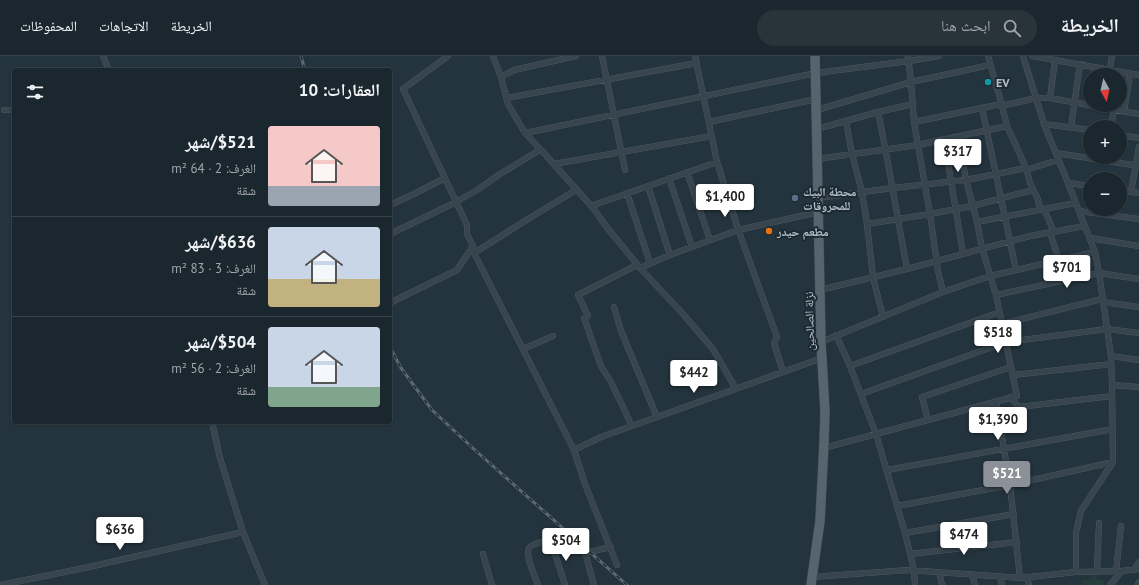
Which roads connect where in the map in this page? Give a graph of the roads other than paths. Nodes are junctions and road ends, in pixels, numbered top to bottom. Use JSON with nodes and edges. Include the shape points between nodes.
{"nodes":[{"id":1,"x":103,"y":56,"type":"edge"},
{"id":2,"x":448,"y":56,"type":"edge"},
{"id":3,"x":493,"y":56,"type":"edge"},
{"id":4,"x":576,"y":56,"type":"edge"},
{"id":5,"x":602,"y":56,"type":"edge"},
{"id":6,"x":695,"y":56,"type":"edge"},
{"id":7,"x":815,"y":56,"type":"edge"},
{"id":8,"x":939,"y":56,"type":"edge"},
{"id":9,"x":988,"y":56,"type":"edge"},
{"id":10,"x":1023,"y":56,"type":"edge"},
{"id":11,"x":1032,"y":56,"type":"edge"},
{"id":12,"x":1112,"y":56,"type":"edge"},
{"id":13,"x":909,"y":59,"type":"edge"},
{"id":14,"x":1055,"y":60,"type":"junction"},
{"id":15,"x":697,"y":63,"type":"junction"},
{"id":16,"x":1080,"y":64,"type":"junction"},
{"id":17,"x":990,"y":65,"type":"junction"},
{"id":18,"x":108,"y":68,"type":"edge"},
{"id":19,"x":1095,"y":68,"type":"edge"},
{"id":20,"x":1107,"y":68,"type":"edge"},
{"id":21,"x":816,"y":73,"type":"junction"},
{"id":22,"x":1127,"y":74,"type":"edge"},
{"id":23,"x":1130,"y":74,"type":"junction"},
{"id":24,"x":1139,"y":75,"type":"edge"},
{"id":25,"x":501,"y":77,"type":"junction"},
{"id":26,"x":606,"y":80,"type":"junction"},
{"id":27,"x":911,"y":82,"type":"junction"},
{"id":28,"x":1127,"y":93,"type":"edge"},
{"id":29,"x":704,"y":96,"type":"junction"},
{"id":30,"x":507,"y":98,"type":"junction"},
{"id":31,"x":1036,"y":98,"type":"junction"},
{"id":32,"x":1050,"y":98,"type":"junction"},
{"id":33,"x":816,"y":99,"type":"junction"},
{"id":34,"x":1074,"y":103,"type":"junction"},
{"id":35,"x":913,"y":104,"type":"junction"},
{"id":36,"x":1083,"y":104,"type":"edge"},
{"id":37,"x":1001,"y":105,"type":"junction"},
{"id":38,"x":982,"y":108,"type":"junction"},
{"id":39,"x":4,"y":110,"type":"dead end"},
{"id":40,"x":12,"y":110,"type":"edge"},
{"id":41,"x":817,"y":110,"type":"junction"},
{"id":42,"x":878,"y":112,"type":"junction"},
{"id":43,"x":1124,"y":112,"type":"edge"},
{"id":44,"x":1139,"y":114,"type":"edge"},
{"id":45,"x":614,"y":115,"type":"junction"},
{"id":46,"x":846,"y":121,"type":"junction"},
{"id":47,"x":709,"y":122,"type":"junction"},
{"id":48,"x":914,"y":122,"type":"junction"},
{"id":49,"x":1044,"y":124,"type":"junction"},
{"id":50,"x":1007,"y":126,"type":"junction"},
{"id":51,"x":1071,"y":127,"type":"junction"},
{"id":52,"x":817,"y":129,"type":"junction"},
{"id":53,"x":1083,"y":129,"type":"edge"},
{"id":54,"x":986,"y":131,"type":"junction"},
{"id":55,"x":525,"y":133,"type":"junction"},
{"id":56,"x":712,"y":136,"type":"junction"},
{"id":57,"x":958,"y":136,"type":"junction"},
{"id":58,"x":1127,"y":136,"type":"edge"},
{"id":59,"x":1139,"y":138,"type":"edge"},
{"id":60,"x":944,"y":139,"type":"junction"},
{"id":61,"x":918,"y":145,"type":"junction"},
{"id":62,"x":1139,"y":147,"type":"edge"},
{"id":63,"x":886,"y":149,"type":"junction"},
{"id":64,"x":542,"y":151,"type":"junction"},
{"id":65,"x":622,"y":152,"type":"junction"},
{"id":66,"x":1056,"y":153,"type":"junction"},
{"id":67,"x":852,"y":154,"type":"junction"},
{"id":68,"x":817,"y":159,"type":"junction"},
{"id":69,"x":1058,"y":160,"type":"junction"},
{"id":70,"x":717,"y":162,"type":"junction"},
{"id":71,"x":554,"y":164,"type":"junction"},
{"id":72,"x":1137,"y":165,"type":"edge"},
{"id":73,"x":1026,"y":169,"type":"junction"},
{"id":74,"x":625,"y":170,"type":"dead end"},
{"id":75,"x":687,"y":172,"type":"junction"},
{"id":76,"x":996,"y":175,"type":"junction"},
{"id":77,"x":445,"y":178,"type":"junction"},
{"id":78,"x":669,"y":178,"type":"junction"},
{"id":79,"x":966,"y":180,"type":"junction"},
{"id":80,"x":951,"y":182,"type":"junction"},
{"id":81,"x":1068,"y":183,"type":"junction"},
{"id":82,"x":924,"y":184,"type":"junction"},
{"id":83,"x":1083,"y":185,"type":"edge"},
{"id":84,"x":648,"y":186,"type":"junction"},
{"id":85,"x":893,"y":188,"type":"junction"},
{"id":86,"x":576,"y":190,"type":"junction"},
{"id":87,"x":1033,"y":190,"type":"junction"},
{"id":88,"x":1127,"y":191,"type":"edge"},
{"id":89,"x":862,"y":192,"type":"junction"},
{"id":90,"x":1131,"y":192,"type":"junction"},
{"id":91,"x":627,"y":193,"type":"junction"},
{"id":92,"x":1139,"y":193,"type":"edge"},
{"id":93,"x":818,"y":198,"type":"junction"},
{"id":94,"x":1001,"y":198,"type":"junction"},
{"id":95,"x":456,"y":202,"type":"junction"},
{"id":96,"x":1075,"y":202,"type":"junction"},
{"id":97,"x":392,"y":204,"type":"edge"},
{"id":98,"x":591,"y":206,"type":"junction"},
{"id":99,"x":972,"y":206,"type":"junction"},
{"id":100,"x":956,"y":209,"type":"junction"},
{"id":101,"x":1043,"y":210,"type":"junction"},
{"id":102,"x":1079,"y":211,"type":"junction"},
{"id":103,"x":819,"y":212,"type":"junction"},
{"id":104,"x":930,"y":214,"type":"junction"},
{"id":105,"x":1005,"y":217,"type":"junction"},
{"id":106,"x":1139,"y":219,"type":"edge"},
{"id":107,"x":898,"y":220,"type":"junction"},
{"id":108,"x":977,"y":222,"type":"junction"},
{"id":109,"x":867,"y":224,"type":"junction"},
{"id":110,"x":1085,"y":226,"type":"junction"},
{"id":111,"x":738,"y":230,"type":"junction"},
{"id":112,"x":1052,"y":232,"type":"junction"},
{"id":113,"x":392,"y":233,"type":"edge"},
{"id":114,"x":1090,"y":238,"type":"junction"},
{"id":115,"x":710,"y":240,"type":"junction"},
{"id":116,"x":1010,"y":241,"type":"junction"},
{"id":117,"x":473,"y":246,"type":"junction"},
{"id":118,"x":1139,"y":246,"type":"edge"},
{"id":119,"x":692,"y":247,"type":"junction"},
{"id":120,"x":982,"y":248,"type":"junction"},
{"id":121,"x":1095,"y":252,"type":"junction"},
{"id":122,"x":474,"y":253,"type":"junction"},
{"id":123,"x":963,"y":253,"type":"junction"},
{"id":124,"x":670,"y":255,"type":"junction"},
{"id":125,"x":937,"y":260,"type":"junction"},
{"id":126,"x":1059,"y":260,"type":"junction"},
{"id":127,"x":650,"y":263,"type":"junction"},
{"id":128,"x":638,"y":266,"type":"junction"},
{"id":129,"x":907,"y":269,"type":"junction"},
{"id":130,"x":1016,"y":270,"type":"junction"},
{"id":131,"x":1099,"y":274,"type":"junction"},
{"id":132,"x":990,"y":276,"type":"junction"},
{"id":133,"x":873,"y":277,"type":"junction"},
{"id":134,"x":1139,"y":279,"type":"edge"},
{"id":135,"x":820,"y":290,"type":"junction"},
{"id":136,"x":944,"y":292,"type":"junction"},
{"id":137,"x":996,"y":295,"type":"junction"},
{"id":138,"x":1102,"y":301,"type":"junction"},
{"id":139,"x":392,"y":302,"type":"edge"},
{"id":140,"x":614,"y":307,"type":"dead end"},
{"id":141,"x":1139,"y":307,"type":"edge"},
{"id":142,"x":1000,"y":312,"type":"junction"},
{"id":143,"x":883,"y":317,"type":"junction"},
{"id":144,"x":1002,"y":324,"type":"junction"},
{"id":145,"x":1107,"y":329,"type":"junction"},
{"id":146,"x":1139,"y":333,"type":"edge"},
{"id":147,"x":836,"y":335,"type":"junction"},
{"id":148,"x":553,"y":336,"type":"dead end"},
{"id":149,"x":821,"y":342,"type":"junction"},
{"id":150,"x":1006,"y":342,"type":"junction"},
{"id":151,"x":523,"y":349,"type":"junction"},
{"id":152,"x":1110,"y":356,"type":"junction"},
{"id":153,"x":822,"y":358,"type":"junction"},
{"id":154,"x":1139,"y":360,"type":"edge"},
{"id":155,"x":1111,"y":364,"type":"junction"},
{"id":156,"x":850,"y":366,"type":"junction"},
{"id":157,"x":1011,"y":367,"type":"junction"},
{"id":158,"x":783,"y":372,"type":"junction"},
{"id":159,"x":1012,"y":375,"type":"junction"},
{"id":160,"x":1112,"y":385,"type":"junction"},
{"id":161,"x":1139,"y":387,"type":"edge"},
{"id":162,"x":736,"y":389,"type":"junction"},
{"id":163,"x":861,"y":394,"type":"junction"},
{"id":164,"x":1112,"y":396,"type":"junction"},
{"id":165,"x":1010,"y":398,"type":"junction"},
{"id":166,"x":996,"y":401,"type":"junction"},
{"id":167,"x":657,"y":417,"type":"junction"},
{"id":168,"x":928,"y":420,"type":"junction"},
{"id":169,"x":212,"y":424,"type":"edge"},
{"id":170,"x":632,"y":426,"type":"junction"},
{"id":171,"x":1113,"y":429,"type":"junction"},
{"id":172,"x":876,"y":434,"type":"junction"},
{"id":173,"x":824,"y":448,"type":"junction"},
{"id":174,"x":1004,"y":449,"type":"junction"},
{"id":175,"x":574,"y":450,"type":"junction"},
{"id":176,"x":1113,"y":462,"type":"junction"},
{"id":177,"x":887,"y":470,"type":"junction"},
{"id":178,"x":1010,"y":485,"type":"junction"},
{"id":179,"x":897,"y":506,"type":"junction"},
{"id":180,"x":1014,"y":514,"type":"junction"},
{"id":181,"x":1099,"y":523,"type":"dead end"},
{"id":182,"x":1121,"y":526,"type":"dead end"},
{"id":183,"x":243,"y":532,"type":"junction"},
{"id":184,"x":905,"y":533,"type":"junction"},
{"id":185,"x":1017,"y":542,"type":"junction"},
{"id":186,"x":552,"y":544,"type":"junction"},
{"id":187,"x":611,"y":547,"type":"junction"},
{"id":188,"x":585,"y":552,"type":"junction"},
{"id":189,"x":483,"y":554,"type":"dead end"},
{"id":190,"x":910,"y":554,"type":"junction"},
{"id":191,"x":1139,"y":562,"type":"edge"},
{"id":192,"x":617,"y":565,"type":"dead end"},
{"id":193,"x":914,"y":570,"type":"junction"},
{"id":194,"x":1136,"y":570,"type":"edge"},
{"id":195,"x":1097,"y":571,"type":"junction"},
{"id":196,"x":1119,"y":571,"type":"junction"},
{"id":197,"x":939,"y":572,"type":"junction"},
{"id":198,"x":1076,"y":572,"type":"junction"},
{"id":199,"x":972,"y":574,"type":"junction"},
{"id":200,"x":1000,"y":577,"type":"junction"},
{"id":201,"x":1027,"y":577,"type":"junction"},
{"id":202,"x":1020,"y":578,"type":"junction"},
{"id":203,"x":812,"y":581,"type":"edge"},
{"id":204,"x":1139,"y":582,"type":"edge"},
{"id":205,"x":1,"y":585,"type":"edge"},
{"id":206,"x":265,"y":585,"type":"edge"},
{"id":207,"x":492,"y":585,"type":"edge"},
{"id":208,"x":538,"y":585,"type":"edge"},
{"id":209,"x":565,"y":585,"type":"edge"},
{"id":210,"x":594,"y":585,"type":"edge"},
{"id":211,"x":915,"y":585,"type":"edge"},
{"id":212,"x":942,"y":585,"type":"edge"},
{"id":213,"x":975,"y":585,"type":"edge"},
{"id":214,"x":1002,"y":585,"type":"edge"},
{"id":215,"x":1029,"y":585,"type":"edge"},
{"id":216,"x":1110,"y":585,"type":"edge"},
{"id":217,"x":1138,"y":585,"type":"edge"}],
"edges":[{"from":1,"to":18,"type":"street"},
{"from":2,"to":77,"type":"street","via":[[403,89]]},
{"from":3,"to":25,"type":"street"},
{"from":4,"to":25,"type":"street","via":[[514,70]]},
{"from":5,"to":26,"type":"street"},
{"from":6,"to":15,"type":"street"},
{"from":7,"to":21,"type":"main road","name":"نزلة الصالحين"},
{"from":8,"to":13,"type":"street"},
{"from":9,"to":17,"type":"street"},
{"from":10,"to":31,"type":"street"},
{"from":11,"to":14,"type":"street"},
{"from":12,"to":20,"type":"street"},
{"from":13,"to":21,"type":"street"},
{"from":13,"to":27,"type":"street"},
{"from":14,"to":16,"type":"street"},
{"from":14,"to":32,"type":"street"},
{"from":15,"to":26,"type":"street"},
{"from":15,"to":29,"type":"street"},
{"from":16,"to":19,"type":"street"},
{"from":16,"to":34,"type":"street"},
{"from":17,"to":27,"type":"street"},
{"from":17,"to":37,"type":"street"},
{"from":21,"to":29,"type":"street"},
{"from":21,"to":33,"type":"main road","name":"نزلة الصالحين"},
{"from":22,"to":23,"type":"street"},
{"from":23,"to":24,"type":"street"},
{"from":23,"to":28,"type":"street"},
{"from":25,"to":30,"type":"street"},
{"from":26,"to":30,"type":"street"},
{"from":26,"to":45,"type":"street"},
{"from":27,"to":35,"type":"street"},
{"from":27,"to":41,"type":"street"},
{"from":29,"to":45,"type":"street"},
{"from":29,"to":47,"type":"street"},
{"from":30,"to":55,"type":"street"},
{"from":31,"to":32,"type":"street"},
{"from":31,"to":37,"type":"street"},
{"from":31,"to":49,"type":"street"},
{"from":32,"to":34,"type":"street"},
{"from":33,"to":41,"type":"main road","name":"نزلة الصالحين"},
{"from":33,"to":47,"type":"street"},
{"from":34,"to":36,"type":"street"},
{"from":34,"to":51,"type":"street"},
{"from":35,"to":42,"type":"street"},
{"from":35,"to":48,"type":"street"},
{"from":37,"to":38,"type":"street"},
{"from":37,"to":50,"type":"street"},
{"from":38,"to":48,"type":"street"},
{"from":38,"to":54,"type":"street"},
{"from":39,"to":40,"type":"street"},
{"from":41,"to":52,"type":"main road","name":"نزلة الصالحين"},
{"from":42,"to":46,"type":"street"},
{"from":42,"to":63,"type":"street"},
{"from":43,"to":44,"type":"street"},
{"from":45,"to":55,"type":"street"},
{"from":45,"to":65,"type":"street"},
{"from":46,"to":52,"type":"street"},
{"from":46,"to":67,"type":"street"},
{"from":47,"to":56,"type":"street"},
{"from":48,"to":61,"type":"street"},
{"from":49,"to":51,"type":"street"},
{"from":49,"to":66,"type":"street"},
{"from":50,"to":54,"type":"street"},
{"from":50,"to":73,"type":"street"},
{"from":51,"to":53,"type":"street"},
{"from":52,"to":68,"type":"main road","name":"نزلة الصالحين"},
{"from":54,"to":57,"type":"street"},
{"from":54,"to":76,"type":"street"},
{"from":55,"to":64,"type":"street"},
{"from":56,"to":65,"type":"street"},
{"from":56,"to":70,"type":"street"},
{"from":57,"to":60,"type":"street"},
{"from":57,"to":79,"type":"street"},
{"from":58,"to":59,"type":"street"},
{"from":60,"to":61,"type":"street"},
{"from":60,"to":80,"type":"street"},
{"from":61,"to":63,"type":"street"},
{"from":61,"to":82,"type":"street"},
{"from":62,"to":72,"type":"street"},
{"from":63,"to":67,"type":"street"},
{"from":63,"to":85,"type":"street"},
{"from":64,"to":71,"type":"street"},
{"from":64,"to":95,"type":"street","via":[[512,166]]},
{"from":65,"to":71,"type":"street"},
{"from":65,"to":74,"type":"street"},
{"from":66,"to":69,"type":"street"},
{"from":66,"to":72,"type":"street"},
{"from":67,"to":68,"type":"street"},
{"from":67,"to":89,"type":"street"},
{"from":68,"to":93,"type":"main road","name":"نزلة الصالحين"},
{"from":69,"to":73,"type":"street"},
{"from":69,"to":81,"type":"street"},
{"from":70,"to":75,"type":"street"},
{"from":70,"to":111,"type":"street"},
{"from":71,"to":86,"type":"street"},
{"from":72,"to":90,"type":"street"},
{"from":73,"to":76,"type":"street"},
{"from":73,"to":87,"type":"street"},
{"from":75,"to":78,"type":"street"},
{"from":75,"to":115,"type":"street"},
{"from":76,"to":79,"type":"street"},
{"from":76,"to":94,"type":"street"},
{"from":77,"to":95,"type":"street"},
{"from":77,"to":97,"type":"street"},
{"from":78,"to":84,"type":"street"},
{"from":78,"to":119,"type":"street"},
{"from":79,"to":80,"type":"street"},
{"from":79,"to":99,"type":"street"},
{"from":80,"to":82,"type":"street"},
{"from":80,"to":100,"type":"street"},
{"from":81,"to":83,"type":"street"},
{"from":81,"to":96,"type":"street"},
{"from":82,"to":85,"type":"street"},
{"from":82,"to":104,"type":"street"},
{"from":84,"to":91,"type":"street"},
{"from":84,"to":124,"type":"street"},
{"from":85,"to":89,"type":"street"},
{"from":85,"to":107,"type":"street"},
{"from":86,"to":98,"type":"street"},
{"from":86,"to":122,"type":"street"},
{"from":87,"to":94,"type":"street"},
{"from":87,"to":101,"type":"street"},
{"from":88,"to":90,"type":"street"},
{"from":89,"to":93,"type":"street"},
{"from":89,"to":109,"type":"street"},
{"from":90,"to":92,"type":"street"},
{"from":91,"to":98,"type":"street"},
{"from":91,"to":127,"type":"street"},
{"from":93,"to":103,"type":"main road","name":"نزلة الصالحين"},
{"from":94,"to":99,"type":"street"},
{"from":94,"to":105,"type":"street"},
{"from":95,"to":113,"type":"street"},
{"from":95,"to":117,"type":"street"},
{"from":96,"to":101,"type":"street"},
{"from":96,"to":102,"type":"street"},
{"from":98,"to":128,"type":"street"},
{"from":99,"to":100,"type":"street"},
{"from":99,"to":108,"type":"street"},
{"from":100,"to":104,"type":"street"},
{"from":100,"to":123,"type":"street"},
{"from":101,"to":105,"type":"street"},
{"from":101,"to":112,"type":"street"},
{"from":102,"to":106,"type":"street"},
{"from":102,"to":110,"type":"street"},
{"from":103,"to":111,"type":"street"},
{"from":103,"to":135,"type":"main road","name":"نزلة الصالحين"},
{"from":104,"to":107,"type":"street"},
{"from":104,"to":125,"type":"street"},
{"from":105,"to":108,"type":"street"},
{"from":105,"to":116,"type":"street"},
{"from":107,"to":109,"type":"street"},
{"from":107,"to":129,"type":"street"},
{"from":108,"to":120,"type":"street"},
{"from":109,"to":133,"type":"street"},
{"from":110,"to":112,"type":"street"},
{"from":110,"to":114,"type":"street"},
{"from":111,"to":115,"type":"street"},
{"from":111,"to":158,"type":"street","via":[[777,336],[774,343]]},
{"from":112,"to":116,"type":"street"},
{"from":112,"to":126,"type":"street"},
{"from":114,"to":118,"type":"street"},
{"from":114,"to":121,"type":"street"},
{"from":115,"to":119,"type":"street"},
{"from":116,"to":120,"type":"street"},
{"from":116,"to":130,"type":"street"},
{"from":117,"to":122,"type":"street"},
{"from":117,"to":139,"type":"street","via":[[457,270]]},
{"from":119,"to":124,"type":"street"},
{"from":120,"to":123,"type":"street"},
{"from":120,"to":132,"type":"street"},
{"from":121,"to":126,"type":"street"},
{"from":121,"to":131,"type":"street"},
{"from":122,"to":151,"type":"street"},
{"from":123,"to":125,"type":"street"},
{"from":124,"to":127,"type":"street"},
{"from":125,"to":129,"type":"street"},
{"from":125,"to":136,"type":"street"},
{"from":126,"to":130,"type":"street"},
{"from":127,"to":128,"type":"street"},
{"from":128,"to":162,"type":"street","via":[[713,350]]},
{"from":128,"to":170,"type":"street","via":[[578,295],[601,366]]},
{"from":129,"to":133,"type":"street"},
{"from":130,"to":132,"type":"street"},
{"from":131,"to":134,"type":"street"},
{"from":131,"to":137,"type":"street"},
{"from":131,"to":138,"type":"street"},
{"from":132,"to":136,"type":"street"},
{"from":132,"to":137,"type":"street"},
{"from":133,"to":135,"type":"street"},
{"from":133,"to":143,"type":"street"},
{"from":135,"to":149,"type":"main road","name":"نزلة الصالحين"},
{"from":136,"to":143,"type":"street"},
{"from":137,"to":142,"type":"street"},
{"from":138,"to":141,"type":"street"},
{"from":138,"to":144,"type":"street"},
{"from":138,"to":145,"type":"street"},
{"from":140,"to":167,"type":"street","via":[[621,331]]},
{"from":142,"to":144,"type":"street"},
{"from":142,"to":156,"type":"street"},
{"from":143,"to":147,"type":"street"},
{"from":144,"to":150,"type":"street"},
{"from":145,"to":146,"type":"street"},
{"from":145,"to":150,"type":"street"},
{"from":145,"to":152,"type":"street"},
{"from":147,"to":149,"type":"street"},
{"from":147,"to":156,"type":"street"},
{"from":148,"to":151,"type":"street"},
{"from":149,"to":153,"type":"main road","name":"نزلة الصالحين"},
{"from":150,"to":157,"type":"street"},
{"from":150,"to":163,"type":"street"},
{"from":151,"to":175,"type":"street"},
{"from":152,"to":154,"type":"street"},
{"from":152,"to":155,"type":"street"},
{"from":153,"to":158,"type":"street"},
{"from":153,"to":173,"type":"main road","name":"نزلة الصالحين"},
{"from":155,"to":159,"type":"street"},
{"from":155,"to":160,"type":"street"},
{"from":156,"to":163,"type":"street"},
{"from":157,"to":159,"type":"street"},
{"from":157,"to":168,"type":"street","via":[[922,397]]},
{"from":158,"to":162,"type":"street"},
{"from":159,"to":165,"type":"street","via":[[1017,396]]},
{"from":160,"to":161,"type":"street"},
{"from":160,"to":164,"type":"street"},
{"from":162,"to":167,"type":"street"},
{"from":163,"to":172,"type":"street"},
{"from":164,"to":165,"type":"street","via":[[1019,407]]},
{"from":164,"to":171,"type":"street"},
{"from":165,"to":166,"type":"street"},
{"from":166,"to":168,"type":"street"},
{"from":166,"to":174,"type":"street"},
{"from":167,"to":170,"type":"street"},
{"from":168,"to":172,"type":"street"},
{"from":169,"to":183,"type":"street"},
{"from":170,"to":175,"type":"street"},
{"from":171,"to":174,"type":"street"},
{"from":171,"to":176,"type":"street"},
{"from":172,"to":173,"type":"street"},
{"from":172,"to":177,"type":"street"},
{"from":173,"to":203,"type":"main road","name":"نزلة الصالحين","via":[[820,521]]},
{"from":174,"to":177,"type":"street"},
{"from":174,"to":178,"type":"street"},
{"from":175,"to":187,"type":"street"},
{"from":176,"to":178,"type":"street"},
{"from":176,"to":198,"type":"street","via":[[1081,511],[1076,533]]},
{"from":177,"to":179,"type":"street"},
{"from":178,"to":179,"type":"street"},
{"from":178,"to":180,"type":"street"},
{"from":179,"to":184,"type":"street"},
{"from":180,"to":184,"type":"street"},
{"from":180,"to":185,"type":"street"},
{"from":181,"to":195,"type":"street"},
{"from":182,"to":196,"type":"street"},
{"from":183,"to":205,"type":"street"},
{"from":183,"to":206,"type":"street"},
{"from":184,"to":190,"type":"street"},
{"from":185,"to":190,"type":"street"},
{"from":185,"to":202,"type":"street"},
{"from":186,"to":188,"type":"street","via":[[577,545]]},
{"from":186,"to":208,"type":"street","via":[[549,540],[528,549]]},
{"from":186,"to":209,"type":"street"},
{"from":187,"to":188,"type":"street"},
{"from":187,"to":192,"type":"street"},
{"from":188,"to":210,"type":"street"},
{"from":189,"to":207,"type":"street"},
{"from":190,"to":193,"type":"street"},
{"from":191,"to":194,"type":"street"},
{"from":193,"to":197,"type":"street"},
{"from":193,"to":203,"type":"street"},
{"from":193,"to":211,"type":"street"},
{"from":194,"to":196,"type":"street"},
{"from":195,"to":196,"type":"street"},
{"from":195,"to":198,"type":"street"},
{"from":196,"to":216,"type":"street"},
{"from":197,"to":199,"type":"street"},
{"from":197,"to":212,"type":"street"},
{"from":198,"to":201,"type":"street"},
{"from":199,"to":200,"type":"street"},
{"from":199,"to":213,"type":"street"},
{"from":200,"to":202,"type":"street"},
{"from":200,"to":214,"type":"street"},
{"from":201,"to":202,"type":"street"},
{"from":201,"to":215,"type":"street"},
{"from":204,"to":217,"type":"street"}]}
